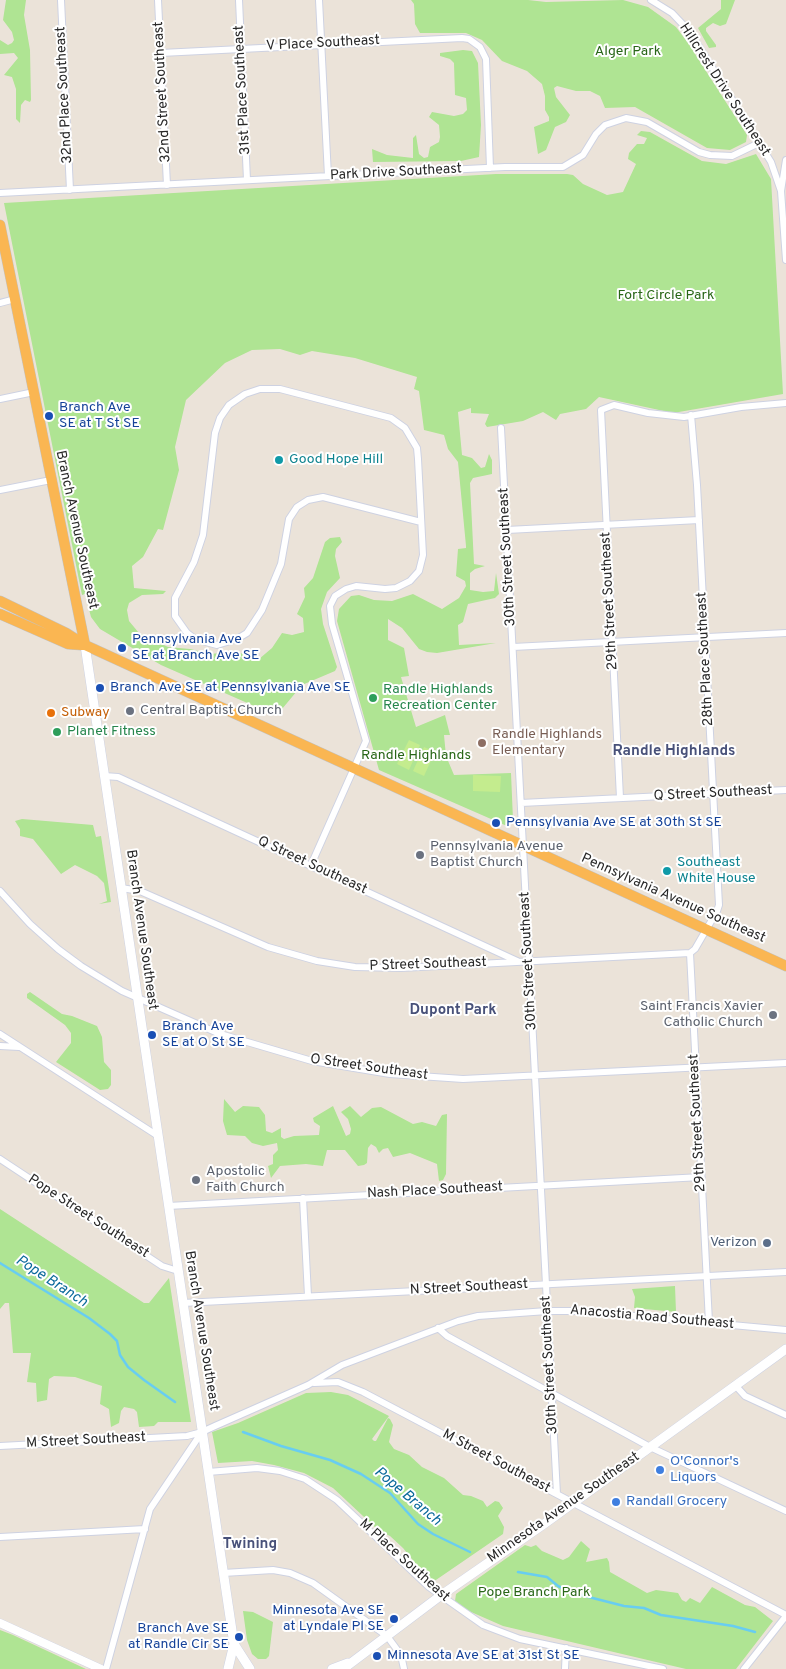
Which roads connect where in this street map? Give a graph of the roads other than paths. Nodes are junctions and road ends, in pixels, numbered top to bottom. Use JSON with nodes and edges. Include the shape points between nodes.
{"nodes":[{"id":1,"x":61,"y":0,"type":"edge"},
{"id":2,"x":158,"y":0,"type":"edge"},
{"id":3,"x":239,"y":0,"type":"edge"},
{"id":4,"x":319,"y":0,"type":"edge"},
{"id":5,"x":652,"y":0,"type":"edge"},
{"id":6,"x":322,"y":44,"type":"junction"},
{"id":7,"x":241,"y":48,"type":"junction"},
{"id":8,"x":161,"y":53,"type":"junction"},
{"id":9,"x":759,"y":143,"type":"junction"},
{"id":10,"x":786,"y":158,"type":"edge"},
{"id":11,"x":770,"y":162,"type":"junction"},
{"id":12,"x":490,"y":168,"type":"junction"},
{"id":13,"x":328,"y":176,"type":"junction"},
{"id":14,"x":247,"y":180,"type":"junction"},
{"id":15,"x":167,"y":185,"type":"junction"},
{"id":16,"x":70,"y":190,"type":"junction"},
{"id":17,"x":781,"y":191,"type":"junction"},
{"id":18,"x":0,"y":193,"type":"edge"},
{"id":19,"x":0,"y":225,"type":"edge"},
{"id":20,"x":786,"y":260,"type":"edge"},
{"id":21,"x":15,"y":299,"type":"junction"},
{"id":22,"x":0,"y":303,"type":"edge"},
{"id":23,"x":34,"y":392,"type":"junction"},
{"id":24,"x":0,"y":399,"type":"edge"},
{"id":25,"x":786,"y":403,"type":"edge"},
{"id":26,"x":691,"y":415,"type":"junction"},
{"id":27,"x":501,"y":428,"type":"dead end"},
{"id":28,"x":51,"y":480,"type":"junction"},
{"id":29,"x":0,"y":490,"type":"edge"},
{"id":30,"x":699,"y":520,"type":"junction"},
{"id":31,"x":422,"y":522,"type":"junction"},
{"id":32,"x":606,"y":525,"type":"junction"},
{"id":33,"x":507,"y":530,"type":"junction"},
{"id":34,"x":0,"y":601,"type":"edge"},
{"id":35,"x":0,"y":614,"type":"edge"},
{"id":36,"x":786,"y":633,"type":"edge"},
{"id":37,"x":705,"y":637,"type":"junction"},
{"id":38,"x":612,"y":642,"type":"junction"},
{"id":39,"x":85,"y":645,"type":"junction"},
{"id":40,"x":513,"y":647,"type":"junction"},
{"id":41,"x":355,"y":769,"type":"junction"},
{"id":42,"x":104,"y":776,"type":"junction"},
{"id":43,"x":786,"y":790,"type":"edge"},
{"id":44,"x":713,"y":794,"type":"junction"},
{"id":45,"x":620,"y":798,"type":"junction"},
{"id":46,"x":521,"y":804,"type":"junction"},
{"id":47,"x":523,"y":846,"type":"junction"},
{"id":48,"x":311,"y":865,"type":"junction"},
{"id":49,"x":121,"y":888,"type":"junction"},
{"id":50,"x":0,"y":891,"type":"edge"},
{"id":51,"x":707,"y":930,"type":"junction"},
{"id":52,"x":690,"y":953,"type":"junction"},
{"id":53,"x":529,"y":961,"type":"junction"},
{"id":54,"x":518,"y":962,"type":"junction"},
{"id":55,"x":786,"y":966,"type":"edge"},
{"id":56,"x":138,"y":999,"type":"junction"},
{"id":57,"x":0,"y":1034,"type":"edge"},
{"id":58,"x":0,"y":1046,"type":"edge"},
{"id":59,"x":20,"y":1047,"type":"junction"},
{"id":60,"x":786,"y":1063,"type":"edge"},
{"id":61,"x":695,"y":1067,"type":"junction"},
{"id":62,"x":535,"y":1076,"type":"junction"},
{"id":63,"x":158,"y":1136,"type":"junction"},
{"id":64,"x":0,"y":1159,"type":"edge"},
{"id":65,"x":701,"y":1177,"type":"junction"},
{"id":66,"x":541,"y":1186,"type":"junction"},
{"id":67,"x":303,"y":1198,"type":"junction"},
{"id":68,"x":168,"y":1206,"type":"junction"},
{"id":69,"x":178,"y":1271,"type":"junction"},
{"id":70,"x":786,"y":1272,"type":"edge"},
{"id":71,"x":706,"y":1276,"type":"junction"},
{"id":72,"x":546,"y":1284,"type":"junction"},
{"id":73,"x":308,"y":1296,"type":"junction"},
{"id":74,"x":183,"y":1303,"type":"junction"},
{"id":75,"x":547,"y":1311,"type":"junction"},
{"id":76,"x":710,"y":1322,"type":"junction"},
{"id":77,"x":438,"y":1328,"type":"junction"},
{"id":78,"x":786,"y":1330,"type":"edge"},
{"id":79,"x":786,"y":1349,"type":"edge"},
{"id":80,"x":308,"y":1385,"type":"junction"},
{"id":81,"x":734,"y":1386,"type":"junction"},
{"id":82,"x":551,"y":1393,"type":"junction"},
{"id":83,"x":786,"y":1415,"type":"edge"},
{"id":84,"x":202,"y":1432,"type":"junction"},
{"id":85,"x":0,"y":1446,"type":"edge"},
{"id":86,"x":650,"y":1447,"type":"junction"},
{"id":87,"x":208,"y":1472,"type":"junction"},
{"id":88,"x":556,"y":1494,"type":"junction"},
{"id":89,"x":573,"y":1503,"type":"junction"},
{"id":90,"x":786,"y":1512,"type":"edge"},
{"id":91,"x":145,"y":1529,"type":"junction"},
{"id":92,"x":0,"y":1537,"type":"edge"},
{"id":93,"x":223,"y":1573,"type":"junction"},
{"id":94,"x":440,"y":1596,"type":"junction"},
{"id":95,"x":786,"y":1616,"type":"edge"},
{"id":96,"x":0,"y":1623,"type":"edge"},
{"id":97,"x":387,"y":1636,"type":"junction"},
{"id":98,"x":234,"y":1644,"type":"junction"},
{"id":99,"x":566,"y":1648,"type":"junction"},
{"id":100,"x":354,"y":1661,"type":"junction"},
{"id":101,"x":101,"y":1669,"type":"edge"},
{"id":102,"x":106,"y":1669,"type":"edge"},
{"id":103,"x":228,"y":1669,"type":"edge"},
{"id":104,"x":250,"y":1669,"type":"edge"},
{"id":105,"x":332,"y":1669,"type":"edge"},
{"id":106,"x":343,"y":1669,"type":"edge"},
{"id":107,"x":404,"y":1669,"type":"edge"},
{"id":108,"x":566,"y":1669,"type":"edge"},
{"id":109,"x":663,"y":1669,"type":"edge"},
{"id":110,"x":744,"y":1669,"type":"edge"}],
"edges":[{"from":1,"to":16,"type":"street","name":"32nd Place Southeast"},
{"from":2,"to":8,"type":"street","name":"32nd Street Southeast"},
{"from":3,"to":7,"type":"street","name":"31st Place Southeast"},
{"from":4,"to":6,"type":"street"},
{"from":5,"to":9,"type":"street","name":"Hillcrest Drive Southeast","via":[[672,13],[690,32]]},
{"from":6,"to":7,"type":"street","name":"V Place Southeast"},
{"from":6,"to":12,"type":"street","name":"V Place Southeast","via":[[462,38],[472,41],[482,50],[487,71]]},
{"from":6,"to":13,"type":"street"},
{"from":7,"to":8,"type":"street","name":"V Place Southeast"},
{"from":7,"to":14,"type":"street","name":"31st Place Southeast"},
{"from":8,"to":15,"type":"street","name":"32nd Street Southeast"},
{"from":9,"to":11,"type":"street","name":"Hillcrest Drive Southeast"},
{"from":9,"to":12,"type":"street","name":"Park Drive Southeast","via":[[732,156],[710,156],[647,122],[626,118],[605,125],[583,155],[567,166]]},
{"from":10,"to":11,"type":"street","via":[[781,162]]},
{"from":10,"to":17,"type":"street"},
{"from":11,"to":17,"type":"street","name":"Hillcrest Drive Southeast"},
{"from":12,"to":13,"type":"street","name":"Park Drive Southeast"},
{"from":13,"to":14,"type":"street","name":"Park Drive Southeast"},
{"from":14,"to":15,"type":"street","name":"Park Drive Southeast"},
{"from":15,"to":16,"type":"street","name":"Park Drive Southeast"},
{"from":16,"to":18,"type":"street","name":"Park Drive Southeast"},
{"from":17,"to":20,"type":"street"},
{"from":19,"to":21,"type":"highway","name":"Branch Avenue Southeast"},
{"from":21,"to":22,"type":"street"},
{"from":21,"to":23,"type":"highway","name":"Branch Avenue Southeast"},
{"from":23,"to":24,"type":"street"},
{"from":23,"to":28,"type":"highway","name":"Branch Avenue Southeast"},
{"from":25,"to":26,"type":"street"},
{"from":26,"to":30,"type":"street","name":"28th Place Southeast"},
{"from":26,"to":32,"type":"street","name":"29th Street Southeast","via":[[670,417],[614,405],[601,410]]},
{"from":27,"to":33,"type":"street","name":"30th Street Southeast"},
{"from":28,"to":29,"type":"street"},
{"from":28,"to":39,"type":"highway","name":"Branch Avenue Southeast"},
{"from":30,"to":32,"type":"street"},
{"from":30,"to":37,"type":"street","name":"28th Place Southeast"},
{"from":31,"to":31,"type":"street","via":[[323,497],[308,500],[297,507],[289,519],[281,564],[262,610],[246,632],[237,639],[217,645],[202,642],[186,633],[176,616],[174,598],[194,562],[203,535],[216,428],[237,398],[256,390],[280,389],[391,418],[401,424],[411,435],[418,454]]},
{"from":31,"to":41,"type":"street","via":[[423,558],[412,579],[392,589],[349,588],[337,594],[330,606],[332,624],[365,735],[365,748]]},
{"from":32,"to":33,"type":"street"},
{"from":32,"to":38,"type":"street","name":"29th Street Southeast"},
{"from":33,"to":40,"type":"street","name":"30th Street Southeast"},
{"from":34,"to":39,"type":"highway","name":"Pennsylvania Avenue Southeast"},
{"from":35,"to":39,"type":"highway","name":"Pennsylvania Avenue Southeast","via":[[68,644]]},
{"from":36,"to":37,"type":"street"},
{"from":37,"to":38,"type":"street"},
{"from":37,"to":44,"type":"street","name":"28th Place Southeast"},
{"from":38,"to":40,"type":"street"},
{"from":38,"to":45,"type":"street","name":"29th Street Southeast"},
{"from":39,"to":41,"type":"highway","name":"Pennsylvania Avenue Southeast"},
{"from":39,"to":42,"type":"main road","name":"Branch Avenue Southeast"},
{"from":40,"to":46,"type":"street","name":"30th Street Southeast"},
{"from":41,"to":47,"type":"highway","name":"Pennsylvania Avenue Southeast"},
{"from":41,"to":48,"type":"street"},
{"from":42,"to":48,"type":"street","name":"Q Street Southeast","via":[[118,777]]},
{"from":42,"to":49,"type":"main road","name":"Branch Avenue Southeast"},
{"from":43,"to":44,"type":"street","name":"Q Street Southeast"},
{"from":44,"to":45,"type":"street","name":"Q Street Southeast"},
{"from":44,"to":51,"type":"street","name":"28th Place Southeast","via":[[719,905]]},
{"from":45,"to":46,"type":"street","name":"Q Street Southeast"},
{"from":46,"to":47,"type":"street","name":"30th Street Southeast"},
{"from":47,"to":51,"type":"highway","name":"Pennsylvania Avenue Southeast"},
{"from":47,"to":53,"type":"street","name":"30th Street Southeast"},
{"from":48,"to":54,"type":"street","name":"Q Street Southeast"},
{"from":49,"to":54,"type":"street","name":"P Street Southeast","via":[[140,891],[259,944],[327,963],[390,968]]},
{"from":49,"to":56,"type":"main road","name":"Branch Avenue Southeast"},
{"from":50,"to":56,"type":"street","name":"O Street Southeast","via":[[30,924],[64,953],[101,979]]},
{"from":51,"to":52,"type":"street"},
{"from":51,"to":55,"type":"highway","name":"Pennsylvania Avenue Southeast"},
{"from":52,"to":53,"type":"street","name":"P Street Southeast"},
{"from":52,"to":61,"type":"street","name":"29th Street Southeast"},
{"from":53,"to":54,"type":"street","name":"P Street Southeast"},
{"from":53,"to":62,"type":"street","name":"30th Street Southeast"},
{"from":56,"to":62,"type":"street","name":"O Street Southeast","via":[[243,1042],[331,1065],[432,1078]]},
{"from":56,"to":63,"type":"main road","name":"Branch Avenue Southeast"},
{"from":57,"to":59,"type":"street"},
{"from":58,"to":59,"type":"street"},
{"from":59,"to":63,"type":"street"},
{"from":60,"to":61,"type":"street","name":"O Street Southeast"},
{"from":61,"to":62,"type":"street","name":"O Street Southeast"},
{"from":61,"to":65,"type":"street","name":"29th Street Southeast"},
{"from":62,"to":66,"type":"street","name":"30th Street Southeast"},
{"from":63,"to":68,"type":"main road","name":"Branch Avenue Southeast"},
{"from":64,"to":69,"type":"street","name":"Pope Street Southeast","via":[[162,1266]]},
{"from":65,"to":66,"type":"street","name":"Nash Place Southeast"},
{"from":65,"to":71,"type":"street","name":"29th Street Southeast"},
{"from":66,"to":67,"type":"street","name":"Nash Place Southeast"},
{"from":66,"to":72,"type":"street","name":"30th Street Southeast"},
{"from":67,"to":68,"type":"street","name":"Nash Place Southeast"},
{"from":67,"to":73,"type":"street"},
{"from":68,"to":69,"type":"main road","name":"Branch Avenue Southeast"},
{"from":69,"to":74,"type":"main road","name":"Branch Avenue Southeast"},
{"from":70,"to":71,"type":"street","name":"N Street Southeast"},
{"from":71,"to":72,"type":"street","name":"N Street Southeast"},
{"from":71,"to":76,"type":"street","name":"29th Street Southeast"},
{"from":72,"to":73,"type":"street","name":"N Street Southeast"},
{"from":72,"to":75,"type":"street","name":"30th Street Southeast"},
{"from":73,"to":74,"type":"street","name":"N Street Southeast"},
{"from":74,"to":84,"type":"main road","name":"Branch Avenue Southeast"},
{"from":75,"to":76,"type":"street","name":"Anacostia Road Southeast"},
{"from":75,"to":77,"type":"street","name":"Anacostia Road Southeast","via":[[478,1316]]},
{"from":75,"to":82,"type":"street","name":"30th Street Southeast"},
{"from":76,"to":78,"type":"street","name":"Anacostia Road Southeast"},
{"from":77,"to":80,"type":"street","name":"Anacostia Road Southeast","via":[[342,1365]]},
{"from":77,"to":82,"type":"street"},
{"from":79,"to":81,"type":"main road","name":"Minnesota Avenue Southeast"},
{"from":80,"to":84,"type":"street","name":"Anacostia Road Southeast"},
{"from":80,"to":88,"type":"street","name":"M Street Southeast","via":[[332,1382],[352,1388]]},
{"from":81,"to":83,"type":"street","via":[[745,1396]]},
{"from":81,"to":86,"type":"main road","name":"Minnesota Avenue Southeast"},
{"from":82,"to":86,"type":"street"},
{"from":82,"to":88,"type":"street","name":"30th Street Southeast"},
{"from":84,"to":85,"type":"street","name":"M Street Southeast","via":[[187,1436]]},
{"from":84,"to":87,"type":"main road","name":"Branch Avenue Southeast"},
{"from":84,"to":91,"type":"street","via":[[152,1504]]},
{"from":86,"to":89,"type":"main road","name":"Minnesota Avenue Southeast"},
{"from":86,"to":90,"type":"street"},
{"from":87,"to":93,"type":"main road","name":"Branch Avenue Southeast"},
{"from":87,"to":94,"type":"street","name":"M Place Southeast","via":[[266,1468],[293,1474],[316,1485],[337,1500]]},
{"from":88,"to":89,"type":"street","name":"M Street Southeast"},
{"from":89,"to":94,"type":"main road","name":"Minnesota Avenue Southeast"},
{"from":89,"to":95,"type":"street","name":"M Street Southeast"},
{"from":91,"to":92,"type":"street"},
{"from":91,"to":102,"type":"street"},
{"from":93,"to":97,"type":"street","via":[[260,1569],[296,1576],[318,1586]]},
{"from":93,"to":98,"type":"main road","name":"Branch Avenue Southeast"},
{"from":94,"to":97,"type":"main road","name":"Minnesota Avenue Southeast"},
{"from":94,"to":99,"type":"street","name":"M Place Southeast","via":[[495,1631]]},
{"from":95,"to":110,"type":"street"},
{"from":96,"to":101,"type":"street"},
{"from":97,"to":100,"type":"main road","name":"Minnesota Avenue Southeast"},
{"from":97,"to":107,"type":"street","via":[[402,1657]]},
{"from":98,"to":103,"type":"main road","name":"Branch Avenue Southeast"},
{"from":98,"to":104,"type":"main road","name":"Branch Avenue Southeast"},
{"from":99,"to":108,"type":"street"},
{"from":99,"to":109,"type":"street","name":"M Place Southeast"},
{"from":100,"to":105,"type":"main road"},
{"from":100,"to":106,"type":"main road","name":"Minnesota Avenue Southeast"}]}
